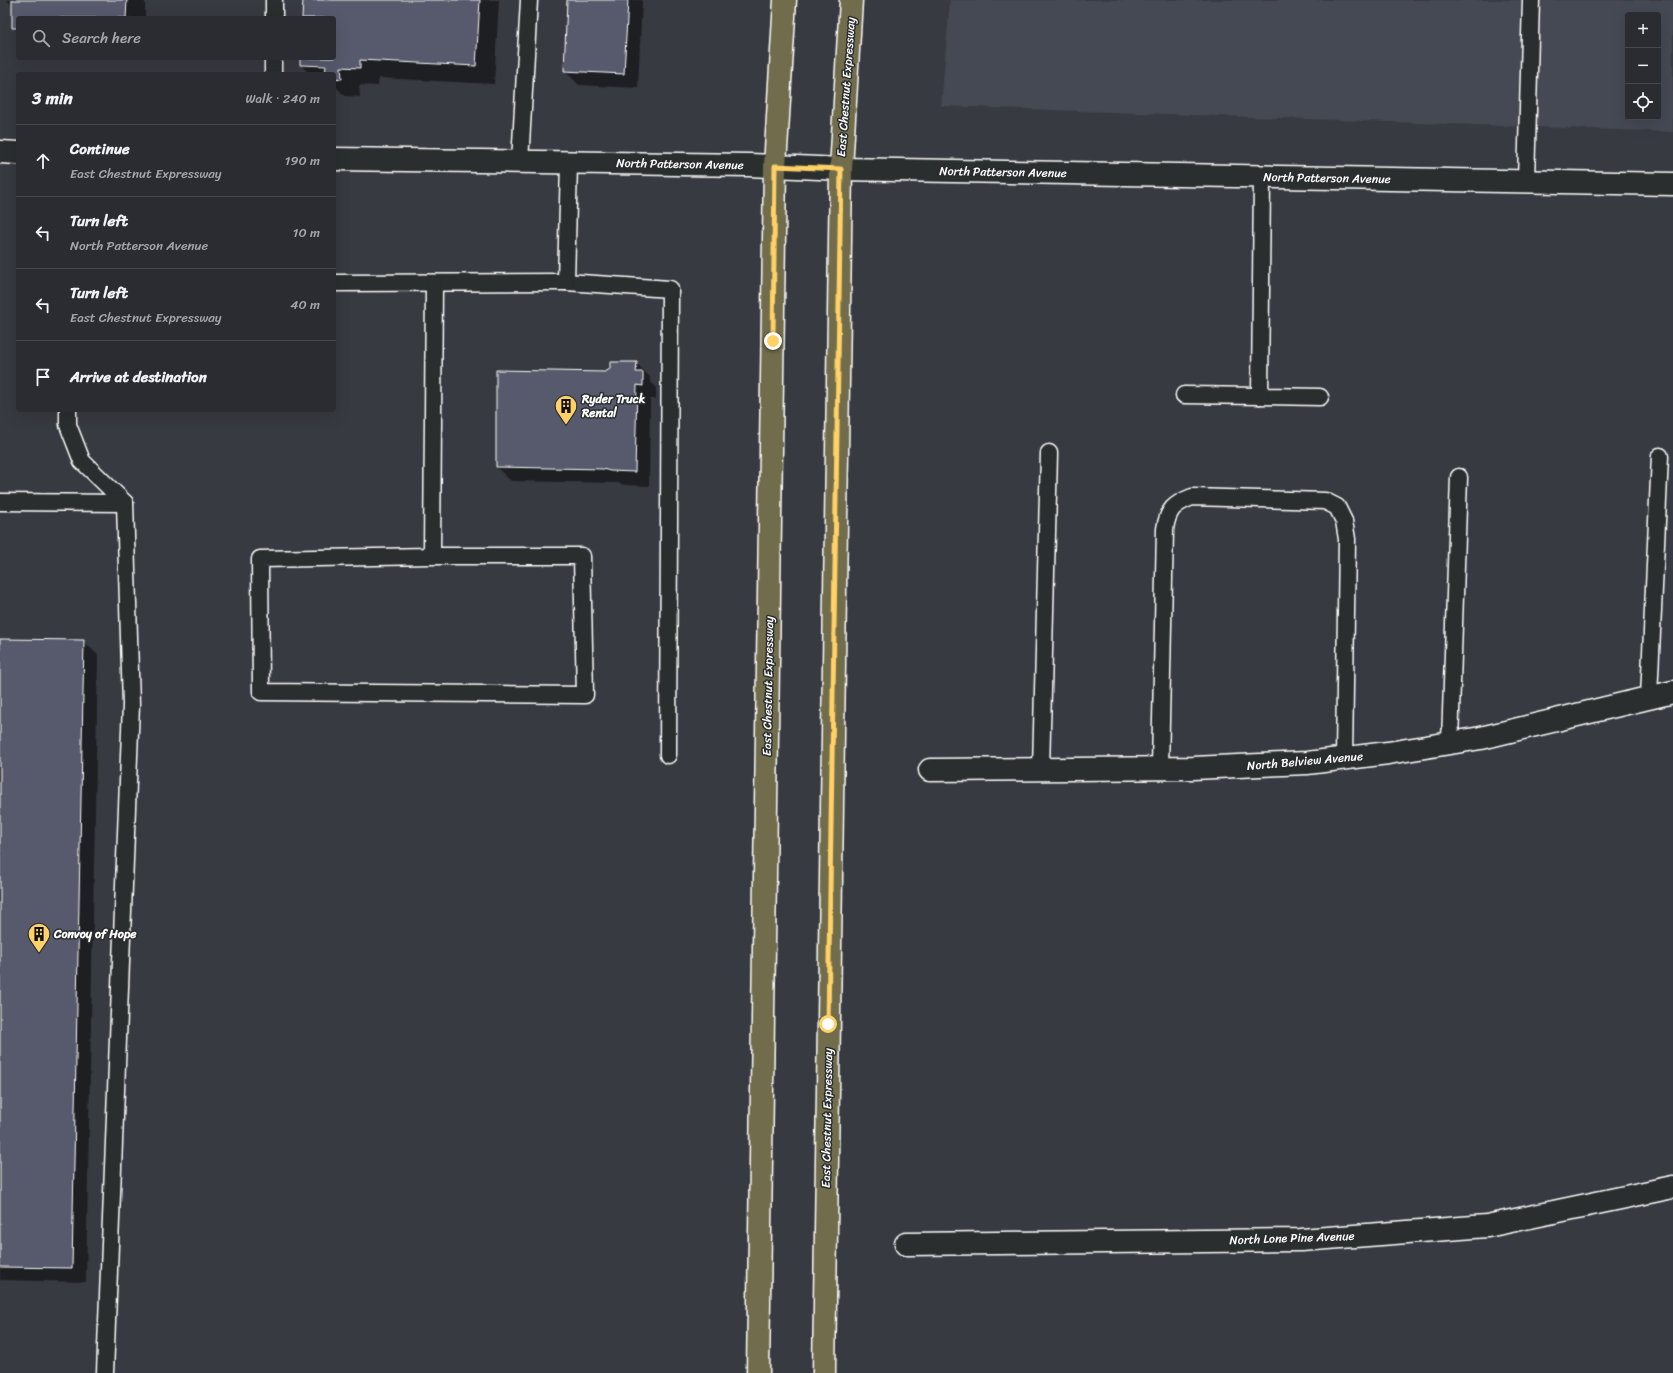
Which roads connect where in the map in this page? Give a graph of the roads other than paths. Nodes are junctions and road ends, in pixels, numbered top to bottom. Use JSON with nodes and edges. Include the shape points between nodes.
{"nodes":[{"id":1,"x":274,"y":0,"type":"edge"},
{"id":2,"x":529,"y":0,"type":"edge"},
{"id":3,"x":785,"y":0,"type":"edge"},
{"id":4,"x":1531,"y":0,"type":"edge"},
{"id":5,"x":851,"y":1,"type":"edge"},
{"id":6,"x":274,"y":16,"type":"edge"},
{"id":7,"x":273,"y":60,"type":"edge"},
{"id":8,"x":273,"y":72,"type":"edge"},
{"id":9,"x":0,"y":152,"type":"edge"},
{"id":10,"x":16,"y":152,"type":"edge"},
{"id":11,"x":336,"y":159,"type":"edge"},
{"id":12,"x":520,"y":162,"type":"junction"},
{"id":13,"x":569,"y":163,"type":"junction"},
{"id":14,"x":775,"y":166,"type":"junction"},
{"id":15,"x":841,"y":169,"type":"junction"},
{"id":16,"x":1262,"y":176,"type":"junction"},
{"id":17,"x":1526,"y":181,"type":"junction"},
{"id":18,"x":1673,"y":184,"type":"edge"},
{"id":19,"x":566,"y":282,"type":"junction"},
{"id":20,"x":336,"y":283,"type":"edge"},
{"id":21,"x":434,"y":283,"type":"junction"},
{"id":22,"x":1184,"y":395,"type":"dead end"},
{"id":23,"x":1260,"y":396,"type":"junction"},
{"id":24,"x":1320,"y":397,"type":"dead end"},
{"id":25,"x":68,"y":412,"type":"edge"},
{"id":26,"x":1049,"y":453,"type":"dead end"},
{"id":27,"x":1660,"y":456,"type":"dead end"},
{"id":28,"x":1459,"y":477,"type":"dead end"},
{"id":29,"x":0,"y":502,"type":"edge"},
{"id":30,"x":125,"y":503,"type":"junction"},
{"id":31,"x":432,"y":556,"type":"junction"},
{"id":32,"x":1673,"y":692,"type":"edge"},
{"id":33,"x":1649,"y":698,"type":"junction"},
{"id":34,"x":1450,"y":742,"type":"junction"},
{"id":35,"x":668,"y":755,"type":"dead end"},
{"id":36,"x":1344,"y":759,"type":"junction"},
{"id":37,"x":1160,"y":768,"type":"junction"},
{"id":38,"x":1041,"y":769,"type":"junction"},
{"id":39,"x":930,"y":770,"type":"dead end"},
{"id":40,"x":1673,"y":1187,"type":"edge"},
{"id":41,"x":906,"y":1244,"type":"dead end"},
{"id":42,"x":105,"y":1373,"type":"edge"},
{"id":43,"x":758,"y":1373,"type":"edge"},
{"id":44,"x":824,"y":1373,"type":"edge"}],
"edges":[{"from":1,"to":6,"type":"lane"},
{"from":2,"to":12,"type":"lane"},
{"from":3,"to":14,"type":"main road","name":"East Chestnut Expressway"},
{"from":4,"to":17,"type":"lane"},
{"from":5,"to":15,"type":"main road","name":"East Chestnut Expressway"},
{"from":7,"to":8,"type":"lane"},
{"from":9,"to":10,"type":"street"},
{"from":11,"to":12,"type":"street","name":"North Patterson Avenue"},
{"from":12,"to":13,"type":"street","name":"North Patterson Avenue"},
{"from":13,"to":14,"type":"street","name":"North Patterson Avenue"},
{"from":13,"to":19,"type":"lane"},
{"from":14,"to":15,"type":"street","name":"North Patterson Avenue"},
{"from":14,"to":43,"type":"main road","name":"East Chestnut Expressway"},
{"from":15,"to":16,"type":"street","name":"North Patterson Avenue"},
{"from":15,"to":44,"type":"main road","name":"East Chestnut Expressway"},
{"from":16,"to":17,"type":"street","name":"North Patterson Avenue"},
{"from":16,"to":23,"type":"lane"},
{"from":17,"to":18,"type":"street","name":"North Patterson Avenue"},
{"from":19,"to":21,"type":"lane"},
{"from":19,"to":35,"type":"lane","via":[[670,288]]},
{"from":20,"to":21,"type":"lane"},
{"from":21,"to":31,"type":"lane"},
{"from":22,"to":23,"type":"lane"},
{"from":23,"to":24,"type":"lane"},
{"from":25,"to":30,"type":"lane","via":[[68,425],[82,461]]},
{"from":26,"to":38,"type":"lane"},
{"from":27,"to":33,"type":"lane"},
{"from":28,"to":34,"type":"lane"},
{"from":29,"to":30,"type":"lane"},
{"from":30,"to":42,"type":"lane","via":[[131,705]]},
{"from":31,"to":31,"type":"lane","via":[[260,559],[261,692],[585,695],[582,556]]},
{"from":32,"to":33,"type":"street","name":"North Belview Avenue"},
{"from":33,"to":34,"type":"street","name":"North Belview Avenue","via":[[1481,738]]},
{"from":34,"to":36,"type":"street","name":"North Belview Avenue"},
{"from":36,"to":37,"type":"street","name":"North Belview Avenue","via":[[1307,763]]},
{"from":36,"to":37,"type":"lane","via":[[1347,540],[1344,521],[1337,507],[1325,501],[1192,497],[1176,503],[1167,518],[1165,529]]},
{"from":37,"to":38,"type":"street","name":"North Belview Avenue"},
{"from":38,"to":39,"type":"street","name":"North Belview Avenue"},
{"from":40,"to":41,"type":"street","name":"North Lone Pine Avenue","via":[[1487,1226],[1301,1240]]}]}
